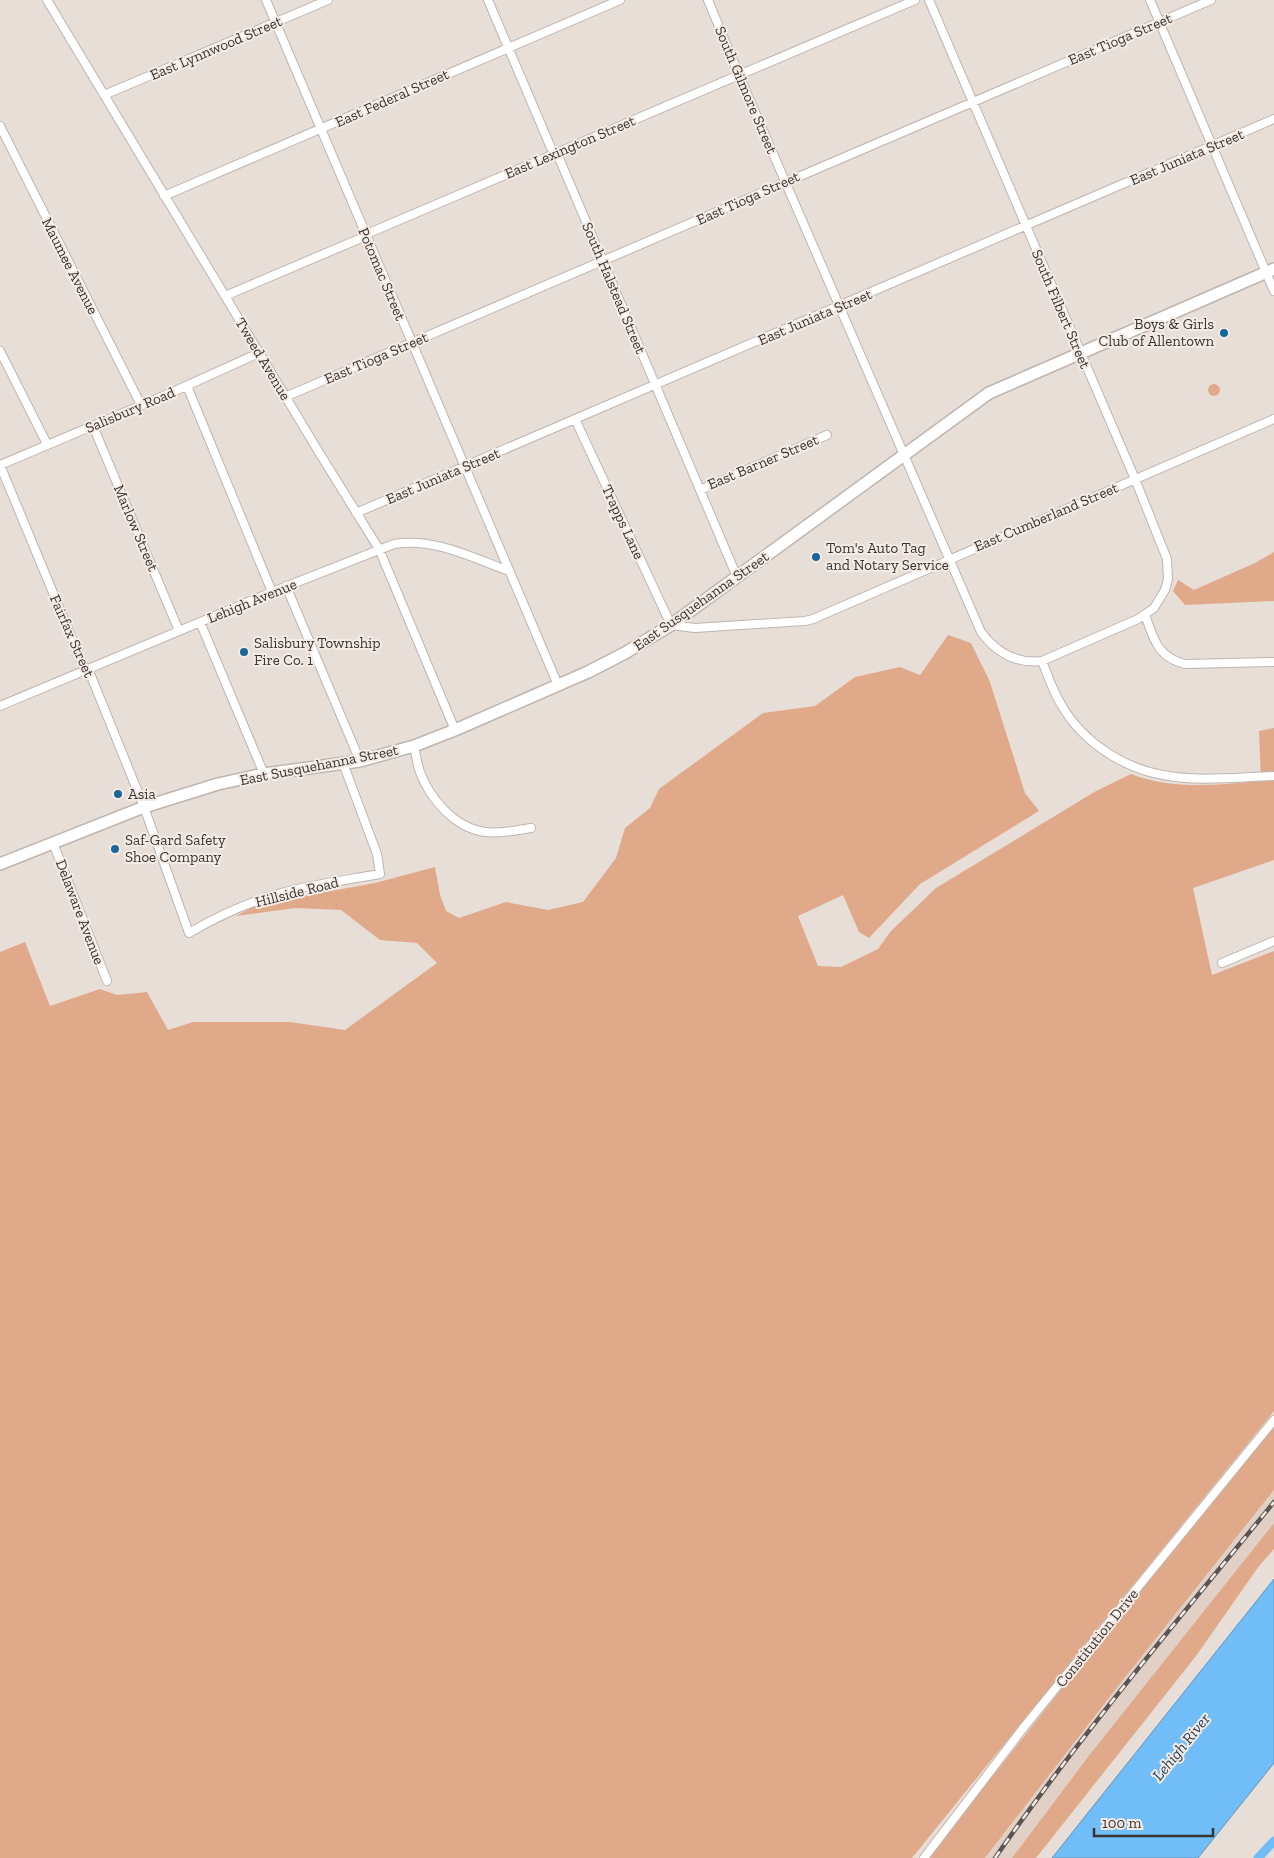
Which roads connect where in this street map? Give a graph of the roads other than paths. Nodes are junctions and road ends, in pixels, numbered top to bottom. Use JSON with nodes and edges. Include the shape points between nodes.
{"nodes":[{"id":1,"x":47,"y":0,"type":"edge"},
{"id":2,"x":266,"y":0,"type":"edge"},
{"id":3,"x":328,"y":0,"type":"edge"},
{"id":4,"x":488,"y":0,"type":"edge"},
{"id":5,"x":620,"y":0,"type":"edge"},
{"id":6,"x":708,"y":0,"type":"edge"},
{"id":7,"x":915,"y":0,"type":"edge"},
{"id":8,"x":930,"y":0,"type":"edge"},
{"id":9,"x":1150,"y":0,"type":"edge"},
{"id":10,"x":1211,"y":0,"type":"edge"},
{"id":11,"x":276,"y":22,"type":"junction"},
{"id":12,"x":1159,"y":22,"type":"junction"},
{"id":13,"x":509,"y":47,"type":"junction"},
{"id":14,"x":741,"y":76,"type":"junction"},
{"id":15,"x":104,"y":95,"type":"junction"},
{"id":16,"x":972,"y":102,"type":"junction"},
{"id":17,"x":1274,"y":119,"type":"edge"},
{"id":18,"x":0,"y":126,"type":"edge"},
{"id":19,"x":321,"y":129,"type":"junction"},
{"id":20,"x":1213,"y":146,"type":"junction"},
{"id":21,"x":555,"y":153,"type":"junction"},
{"id":22,"x":786,"y":182,"type":"junction"},
{"id":23,"x":164,"y":196,"type":"junction"},
{"id":24,"x":1026,"y":226,"type":"junction"},
{"id":25,"x":366,"y":236,"type":"junction"},
{"id":26,"x":602,"y":262,"type":"junction"},
{"id":27,"x":1270,"y":271,"type":"edge"},
{"id":28,"x":1274,"y":291,"type":"edge"},
{"id":29,"x":225,"y":296,"type":"junction"},
{"id":30,"x":840,"y":306,"type":"junction"},
{"id":31,"x":411,"y":343,"type":"junction"},
{"id":32,"x":0,"y":351,"type":"edge"},
{"id":33,"x":259,"y":352,"type":"junction"},
{"id":34,"x":1080,"y":353,"type":"junction"},
{"id":35,"x":655,"y":385,"type":"junction"},
{"id":36,"x":186,"y":386,"type":"junction"},
{"id":37,"x":285,"y":396,"type":"junction"},
{"id":38,"x":141,"y":405,"type":"junction"},
{"id":39,"x":575,"y":419,"type":"junction"},
{"id":40,"x":1274,"y":419,"type":"edge"},
{"id":41,"x":93,"y":426,"type":"junction"},
{"id":42,"x":827,"y":435,"type":"dead end"},
{"id":43,"x":47,"y":444,"type":"junction"},
{"id":44,"x":904,"y":455,"type":"junction"},
{"id":45,"x":0,"y":465,"type":"edge"},
{"id":46,"x":465,"y":466,"type":"junction"},
{"id":47,"x":1135,"y":479,"type":"junction"},
{"id":48,"x":700,"y":490,"type":"junction"},
{"id":49,"x":356,"y":513,"type":"junction"},
{"id":50,"x":379,"y":549,"type":"junction"},
{"id":51,"x":949,"y":559,"type":"junction"},
{"id":52,"x":509,"y":571,"type":"junction"},
{"id":53,"x":737,"y":577,"type":"junction"},
{"id":54,"x":286,"y":586,"type":"junction"},
{"id":55,"x":272,"y":592,"type":"junction"},
{"id":56,"x":1145,"y":615,"type":"junction"},
{"id":57,"x":200,"y":622,"type":"junction"},
{"id":58,"x":671,"y":625,"type":"junction"},
{"id":59,"x":179,"y":631,"type":"junction"},
{"id":60,"x":1042,"y":661,"type":"junction"},
{"id":61,"x":1274,"y":662,"type":"edge"},
{"id":62,"x":87,"y":670,"type":"junction"},
{"id":63,"x":558,"y":685,"type":"junction"},
{"id":64,"x":0,"y":706,"type":"edge"},
{"id":65,"x":455,"y":730,"type":"junction"},
{"id":66,"x":414,"y":746,"type":"junction"},
{"id":67,"x":360,"y":760,"type":"junction"},
{"id":68,"x":343,"y":763,"type":"junction"},
{"id":69,"x":264,"y":774,"type":"junction"},
{"id":70,"x":1274,"y":776,"type":"edge"},
{"id":71,"x":144,"y":807,"type":"junction"},
{"id":72,"x":531,"y":828,"type":"dead end"},
{"id":73,"x":53,"y":843,"type":"junction"},
{"id":74,"x":0,"y":864,"type":"edge"},
{"id":75,"x":189,"y":933,"type":"joint"},
{"id":76,"x":1274,"y":941,"type":"edge"},
{"id":77,"x":1222,"y":963,"type":"dead end"},
{"id":78,"x":107,"y":981,"type":"dead end"},
{"id":79,"x":1274,"y":1420,"type":"edge"},
{"id":80,"x":924,"y":1858,"type":"edge"}],
"edges":[{"from":1,"to":15,"type":"street","name":"Tweed Avenue"},
{"from":2,"to":11,"type":"street","name":"Potomac Street"},
{"from":3,"to":11,"type":"street","name":"East Lynnwood Street"},
{"from":4,"to":13,"type":"street","name":"South Halstead Street"},
{"from":5,"to":13,"type":"street","name":"East Federal Street"},
{"from":6,"to":14,"type":"street","name":"South Gilmore Street"},
{"from":7,"to":14,"type":"street","name":"East Lexington Street"},
{"from":8,"to":16,"type":"street","name":"South Filbert Street"},
{"from":9,"to":12,"type":"street"},
{"from":10,"to":12,"type":"street","name":"East Tioga Street"},
{"from":11,"to":15,"type":"street","name":"East Lynnwood Street"},
{"from":11,"to":19,"type":"street","name":"Potomac Street"},
{"from":12,"to":16,"type":"street","name":"East Tioga Street"},
{"from":12,"to":20,"type":"street"},
{"from":13,"to":19,"type":"street","name":"East Federal Street"},
{"from":13,"to":21,"type":"street","name":"South Halstead Street"},
{"from":14,"to":21,"type":"street","name":"East Lexington Street"},
{"from":14,"to":22,"type":"street","name":"South Gilmore Street"},
{"from":15,"to":23,"type":"street","name":"Tweed Avenue"},
{"from":16,"to":22,"type":"street","name":"East Tioga Street"},
{"from":16,"to":24,"type":"street","name":"South Filbert Street"},
{"from":17,"to":20,"type":"street","name":"East Juniata Street"},
{"from":18,"to":38,"type":"street","name":"Maumee Avenue"},
{"from":19,"to":23,"type":"street","name":"East Federal Street"},
{"from":19,"to":25,"type":"street","name":"Potomac Street"},
{"from":20,"to":24,"type":"street","name":"East Juniata Street"},
{"from":20,"to":27,"type":"street"},
{"from":21,"to":25,"type":"street","name":"East Lexington Street"},
{"from":21,"to":26,"type":"street","name":"South Halstead Street"},
{"from":22,"to":26,"type":"street","name":"East Tioga Street"},
{"from":22,"to":30,"type":"street","name":"South Gilmore Street"},
{"from":23,"to":29,"type":"street","name":"Tweed Avenue"},
{"from":24,"to":30,"type":"street","name":"East Juniata Street"},
{"from":24,"to":34,"type":"street","name":"South Filbert Street"},
{"from":25,"to":29,"type":"street","name":"East Lexington Street"},
{"from":25,"to":31,"type":"street","name":"Potomac Street"},
{"from":26,"to":31,"type":"street","name":"East Tioga Street"},
{"from":26,"to":35,"type":"street","name":"South Halstead Street"},
{"from":27,"to":28,"type":"street"},
{"from":27,"to":34,"type":"main road","name":"East Susquehanna Street"},
{"from":29,"to":33,"type":"street","name":"Tweed Avenue"},
{"from":30,"to":35,"type":"street","name":"East Juniata Street"},
{"from":30,"to":44,"type":"street","name":"South Gilmore Street"},
{"from":31,"to":37,"type":"street","name":"East Tioga Street"},
{"from":31,"to":46,"type":"street","name":"Potomac Street"},
{"from":32,"to":43,"type":"street"},
{"from":33,"to":36,"type":"street","name":"Salisbury Road"},
{"from":33,"to":37,"type":"street","name":"Tweed Avenue"},
{"from":34,"to":44,"type":"main road","name":"East Susquehanna Street","via":[[989,393]]},
{"from":34,"to":47,"type":"street","name":"South Filbert Street"},
{"from":35,"to":39,"type":"street","name":"East Juniata Street"},
{"from":35,"to":48,"type":"street","name":"South Halstead Street"},
{"from":36,"to":38,"type":"street","name":"Salisbury Road"},
{"from":36,"to":55,"type":"street"},
{"from":37,"to":49,"type":"street","name":"Tweed Avenue"},
{"from":38,"to":41,"type":"street","name":"Salisbury Road"},
{"from":39,"to":46,"type":"street","name":"East Juniata Street"},
{"from":39,"to":58,"type":"street","name":"Trapps Lane"},
{"from":40,"to":47,"type":"street","name":"East Cumberland Street"},
{"from":41,"to":43,"type":"street","name":"Salisbury Road"},
{"from":41,"to":59,"type":"street","name":"Marlow Street"},
{"from":42,"to":48,"type":"street","name":"East Barner Street"},
{"from":43,"to":45,"type":"street","name":"Salisbury Road"},
{"from":44,"to":51,"type":"street","name":"South Gilmore Street"},
{"from":44,"to":53,"type":"main road","name":"East Susquehanna Street"},
{"from":45,"to":62,"type":"street","name":"Fairfax Street","via":[[82,665]]},
{"from":46,"to":49,"type":"street","name":"East Juniata Street"},
{"from":46,"to":52,"type":"street","name":"Potomac Street"},
{"from":47,"to":51,"type":"street","name":"East Cumberland Street"},
{"from":47,"to":56,"type":"street","name":"South Filbert Street","via":[[1164,550],[1168,570],[1160,600]]},
{"from":48,"to":53,"type":"street","name":"South Halstead Street"},
{"from":49,"to":50,"type":"street","name":"Tweed Avenue"},
{"from":50,"to":52,"type":"street","name":"Lehigh Avenue","via":[[405,542],[428,543]]},
{"from":50,"to":54,"type":"street","name":"Lehigh Avenue"},
{"from":50,"to":65,"type":"street","name":"Tweed Avenue"},
{"from":51,"to":58,"type":"street","name":"East Cumberland Street","via":[[805,621],[695,628]]},
{"from":51,"to":60,"type":"street","via":[[976,622],[988,641],[1016,659]]},
{"from":52,"to":63,"type":"street","name":"Potomac Street"},
{"from":53,"to":58,"type":"main road","name":"East Susquehanna Street"},
{"from":54,"to":55,"type":"street","name":"Lehigh Avenue"},
{"from":54,"to":67,"type":"street"},
{"from":55,"to":57,"type":"street","name":"Lehigh Avenue"},
{"from":56,"to":60,"type":"street"},
{"from":56,"to":61,"type":"street","via":[[1158,647],[1176,662]]},
{"from":57,"to":59,"type":"street","name":"Lehigh Avenue"},
{"from":57,"to":69,"type":"street"},
{"from":58,"to":63,"type":"main road","name":"East Susquehanna Street","via":[[625,653]]},
{"from":59,"to":62,"type":"street","name":"Lehigh Avenue"},
{"from":60,"to":70,"type":"street","via":[[1057,698],[1076,726],[1101,748],[1130,764],[1177,777]]},
{"from":62,"to":64,"type":"street","name":"Lehigh Avenue"},
{"from":62,"to":71,"type":"street","name":"Fairfax Street"},
{"from":63,"to":65,"type":"main road","name":"East Susquehanna Street"},
{"from":65,"to":66,"type":"main road","name":"East Susquehanna Street"},
{"from":66,"to":67,"type":"main road","name":"East Susquehanna Street"},
{"from":66,"to":72,"type":"street","via":[[419,771],[432,796],[459,822],[486,832]]},
{"from":67,"to":68,"type":"main road","name":"East Susquehanna Street"},
{"from":68,"to":69,"type":"main road","name":"East Susquehanna Street"},
{"from":68,"to":75,"type":"street","name":"Hillside Road","via":[[377,854],[380,874],[282,893],[226,914]]},
{"from":69,"to":71,"type":"main road","name":"East Susquehanna Street","via":[[218,784]]},
{"from":71,"to":73,"type":"main road","name":"East Susquehanna Street"},
{"from":71,"to":75,"type":"street","name":"Fairfax Street"},
{"from":73,"to":74,"type":"main road","name":"East Susquehanna Street"},
{"from":73,"to":78,"type":"street","name":"Delaware Avenue"},
{"from":76,"to":77,"type":"street"},
{"from":79,"to":80,"type":"street","name":"Constitution Drive","via":[[1024,1727]]}]}
